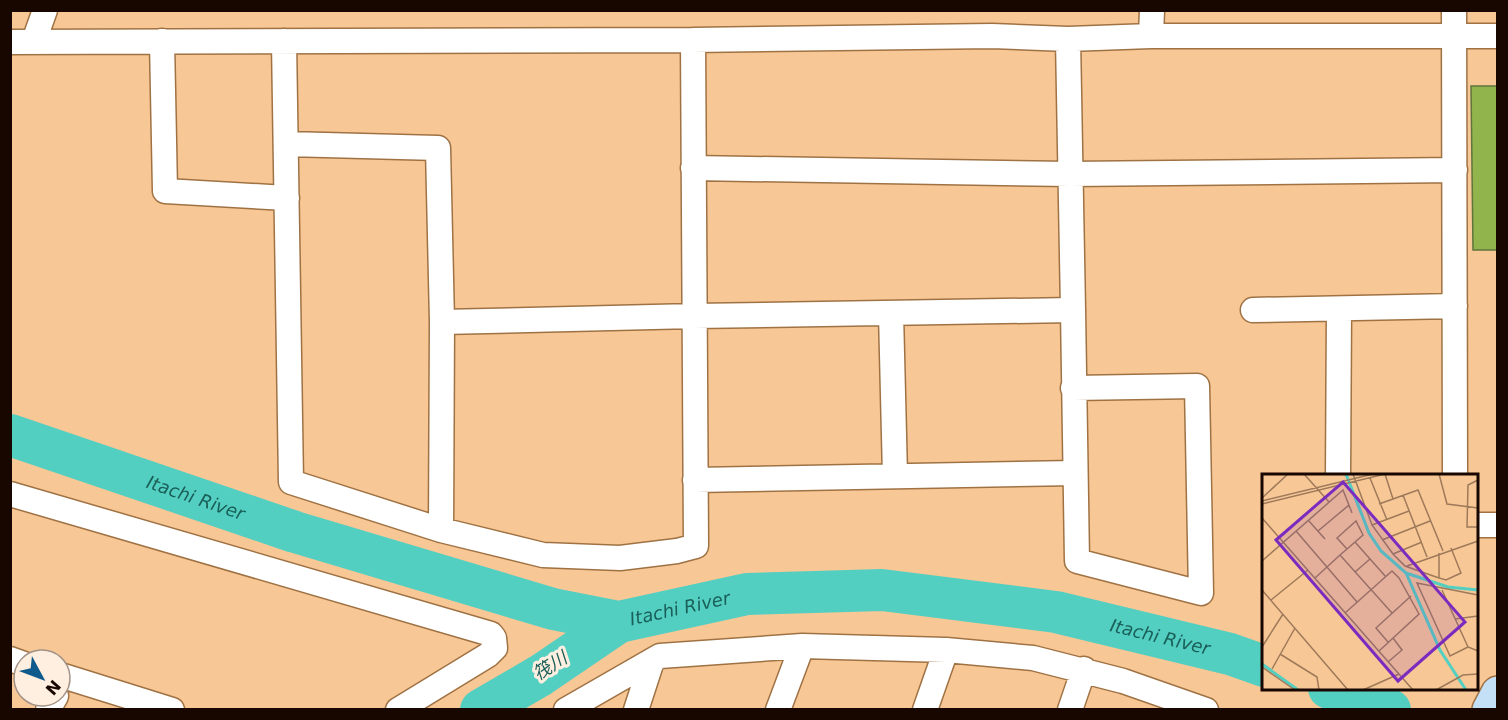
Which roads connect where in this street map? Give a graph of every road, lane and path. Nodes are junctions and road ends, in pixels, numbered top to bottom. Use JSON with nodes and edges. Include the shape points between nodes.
{"nodes":[{"id":1,"x":45,"y":10,"type":"edge"},
{"id":2,"x":1152,"y":10,"type":"edge"},
{"id":3,"x":1454,"y":10,"type":"edge"},
{"id":4,"x":1151,"y":36,"type":"junction"},
{"id":5,"x":1497,"y":36,"type":"edge"},
{"id":6,"x":1454,"y":37,"type":"junction"},
{"id":7,"x":1068,"y":39,"type":"junction"},
{"id":8,"x":693,"y":40,"type":"junction"},
{"id":9,"x":162,"y":41,"type":"junction"},
{"id":10,"x":284,"y":41,"type":"junction"},
{"id":11,"x":22,"y":42,"type":"edge"},
{"id":12,"x":287,"y":144,"type":"junction"},
{"id":13,"x":693,"y":168,"type":"junction"},
{"id":14,"x":1455,"y":170,"type":"junction"},
{"id":15,"x":1070,"y":174,"type":"junction"},
{"id":16,"x":287,"y":198,"type":"junction"},
{"id":17,"x":1455,"y":306,"type":"junction"},
{"id":18,"x":1340,"y":309,"type":"junction"},
{"id":19,"x":1074,"y":310,"type":"junction"},
{"id":20,"x":1253,"y":310,"type":"dead end"},
{"id":21,"x":891,"y":313,"type":"junction"},
{"id":22,"x":694,"y":316,"type":"junction"},
{"id":23,"x":442,"y":322,"type":"junction"},
{"id":24,"x":1074,"y":388,"type":"junction"},
{"id":25,"x":1075,"y":473,"type":"junction"},
{"id":26,"x":1338,"y":474,"type":"edge"},
{"id":27,"x":1455,"y":474,"type":"edge"},
{"id":28,"x":896,"y":476,"type":"junction"},
{"id":29,"x":695,"y":480,"type":"junction"},
{"id":30,"x":10,"y":494,"type":"edge"},
{"id":31,"x":1478,"y":525,"type":"edge"},
{"id":32,"x":1497,"y":525,"type":"edge"},
{"id":33,"x":441,"y":530,"type":"junction"},
{"id":34,"x":802,"y":646,"type":"junction"},
{"id":35,"x":946,"y":650,"type":"junction"},
{"id":36,"x":652,"y":661,"type":"junction"},
{"id":37,"x":1084,"y":669,"type":"junction"},
{"id":38,"x":72,"y":687,"type":"edge"},
{"id":39,"x":172,"y":710,"type":"edge"},
{"id":40,"x":398,"y":710,"type":"edge"},
{"id":41,"x":566,"y":710,"type":"edge"},
{"id":42,"x":636,"y":710,"type":"edge"},
{"id":43,"x":778,"y":710,"type":"edge"},
{"id":44,"x":925,"y":710,"type":"edge"},
{"id":45,"x":1070,"y":710,"type":"edge"},
{"id":46,"x":1206,"y":710,"type":"edge"}],
"edges":[{"from":1,"to":11,"type":"street"},
{"from":2,"to":4,"type":"street"},
{"from":3,"to":6,"type":"street"},
{"from":4,"to":6,"type":"street"},
{"from":4,"to":7,"type":"street"},
{"from":5,"to":6,"type":"street"},
{"from":6,"to":14,"type":"street"},
{"from":7,"to":8,"type":"street","via":[[992,36]]},
{"from":7,"to":15,"type":"street"},
{"from":8,"to":10,"type":"street"},
{"from":8,"to":13,"type":"street"},
{"from":9,"to":10,"type":"street"},
{"from":9,"to":11,"type":"street"},
{"from":9,"to":16,"type":"street","via":[[165,191]]},
{"from":10,"to":12,"type":"street"},
{"from":12,"to":16,"type":"street"},
{"from":12,"to":23,"type":"street","via":[[438,148]]},
{"from":13,"to":15,"type":"street"},
{"from":13,"to":22,"type":"street"},
{"from":14,"to":15,"type":"street"},
{"from":14,"to":17,"type":"street"},
{"from":15,"to":19,"type":"street"},
{"from":16,"to":33,"type":"street","via":[[291,482]]},
{"from":17,"to":18,"type":"street"},
{"from":17,"to":27,"type":"street"},
{"from":18,"to":20,"type":"street"},
{"from":18,"to":26,"type":"street"},
{"from":19,"to":21,"type":"street"},
{"from":19,"to":24,"type":"street"},
{"from":21,"to":22,"type":"street"},
{"from":21,"to":28,"type":"street"},
{"from":22,"to":23,"type":"street"},
{"from":22,"to":29,"type":"street"},
{"from":23,"to":33,"type":"street"},
{"from":24,"to":25,"type":"street"},
{"from":24,"to":25,"type":"street","via":[[1197,386],[1201,593],[1077,561]]},
{"from":25,"to":28,"type":"street"},
{"from":28,"to":29,"type":"street"},
{"from":29,"to":33,"type":"street","via":[[696,546],[677,551],[620,558],[543,555]]},
{"from":30,"to":40,"type":"street","via":[[495,638],[495,648],[489,655]]},
{"from":31,"to":32,"type":"street"},
{"from":34,"to":35,"type":"street"},
{"from":34,"to":36,"type":"street","via":[[660,656]]},
{"from":34,"to":43,"type":"street"},
{"from":35,"to":37,"type":"street","via":[[1033,658]]},
{"from":35,"to":44,"type":"street"},
{"from":36,"to":41,"type":"street"},
{"from":36,"to":42,"type":"street"},
{"from":37,"to":45,"type":"street"},
{"from":37,"to":46,"type":"street"},
{"from":38,"to":39,"type":"street"}]}
